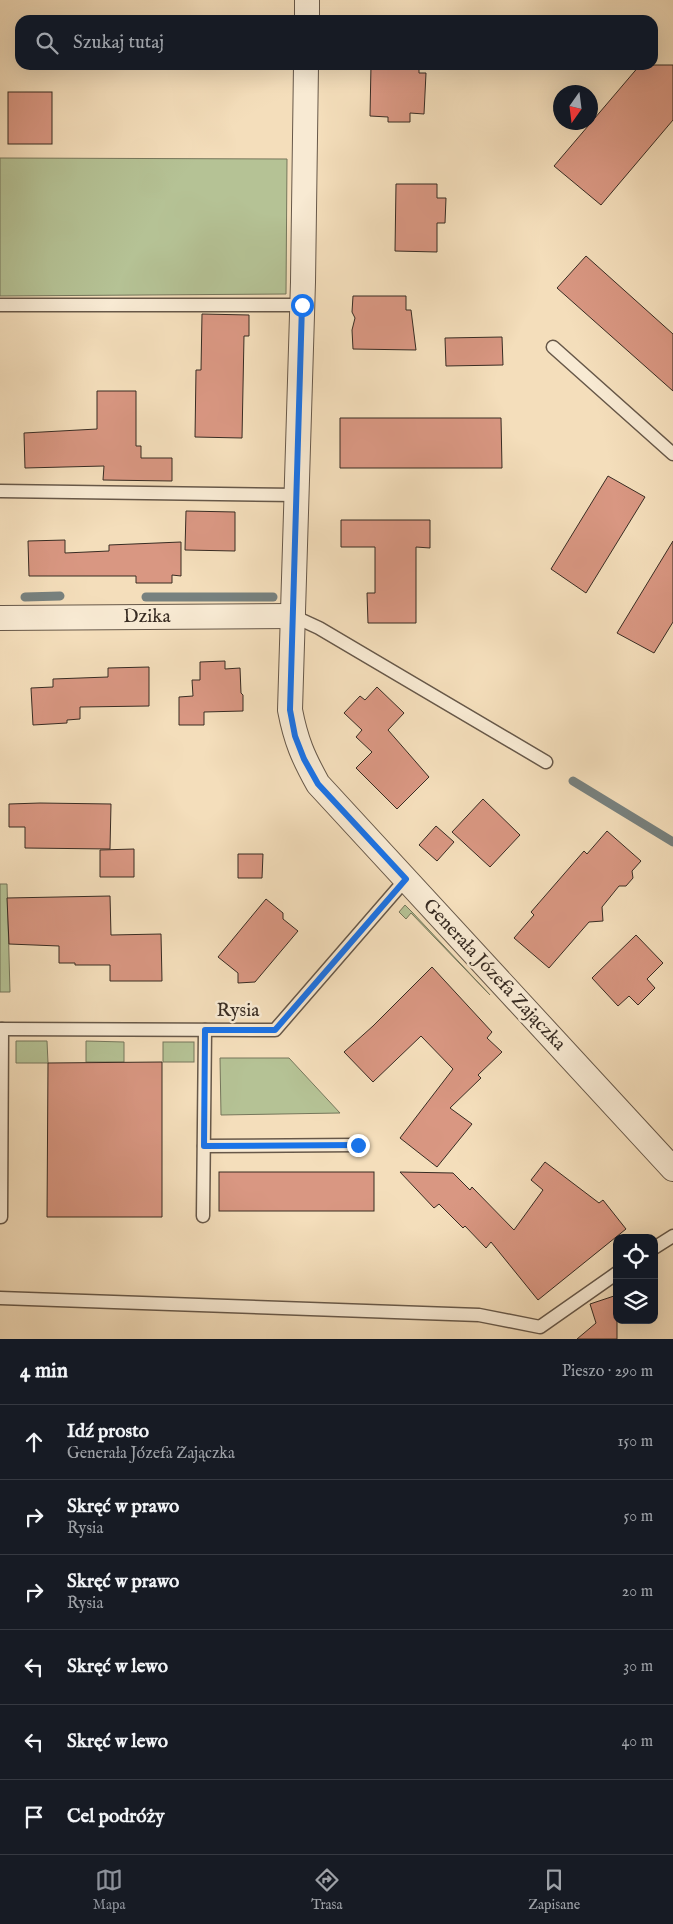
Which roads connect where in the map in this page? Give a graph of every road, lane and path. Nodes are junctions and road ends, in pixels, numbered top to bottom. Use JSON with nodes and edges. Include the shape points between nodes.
{"nodes":[{"id":1,"x":307,"y":0,"type":"edge"},
{"id":2,"x":307,"y":15,"type":"edge"},
{"id":3,"x":306,"y":70,"type":"edge"},
{"id":4,"x":0,"y":305,"type":"edge"},
{"id":5,"x":302,"y":305,"type":"junction"},
{"id":6,"x":553,"y":347,"type":"dead end"},
{"id":7,"x":673,"y":454,"type":"edge"},
{"id":8,"x":0,"y":491,"type":"edge"},
{"id":9,"x":297,"y":495,"type":"junction"},
{"id":10,"x":293,"y":616,"type":"junction"},
{"id":11,"x":0,"y":618,"type":"edge"},
{"id":12,"x":546,"y":762,"type":"dead end"},
{"id":13,"x":406,"y":879,"type":"junction"},
{"id":14,"x":1,"y":1029,"type":"edge"},
{"id":15,"x":205,"y":1030,"type":"junction"},
{"id":16,"x":358,"y":1145,"type":"dead end"},
{"id":17,"x":204,"y":1146,"type":"junction"},
{"id":18,"x":673,"y":1169,"type":"edge"},
{"id":19,"x":0,"y":1216,"type":"edge"},
{"id":20,"x":203,"y":1216,"type":"dead end"},
{"id":21,"x":673,"y":1236,"type":"edge"},
{"id":22,"x":658,"y":1245,"type":"edge"},
{"id":23,"x":613,"y":1276,"type":"edge"},
{"id":24,"x":0,"y":1298,"type":"edge"}],
"edges":[{"from":1,"to":2,"type":"street"},
{"from":3,"to":5,"type":"street","name":"Generała Józefa Zajączka"},
{"from":4,"to":5,"type":"lane"},
{"from":5,"to":9,"type":"street","name":"Generała Józefa Zajączka"},
{"from":6,"to":7,"type":"lane"},
{"from":8,"to":9,"type":"lane"},
{"from":9,"to":10,"type":"street","name":"Generała Józefa Zajączka"},
{"from":10,"to":11,"type":"street","name":"Dzika"},
{"from":10,"to":12,"type":"lane","via":[[319,628]]},
{"from":10,"to":13,"type":"street","name":"Generała Józefa Zajączka","via":[[290,710],[304,759],[318,784]]},
{"from":13,"to":15,"type":"lane","name":"Rysia","via":[[275,1030]]},
{"from":13,"to":18,"type":"street","name":"Generała Józefa Zajączka"},
{"from":14,"to":15,"type":"lane","name":"Rysia"},
{"from":14,"to":19,"type":"lane"},
{"from":15,"to":17,"type":"lane"},
{"from":16,"to":17,"type":"lane"},
{"from":17,"to":20,"type":"lane"},
{"from":21,"to":22,"type":"lane"},
{"from":23,"to":24,"type":"lane","via":[[540,1327],[479,1315]]}]}
